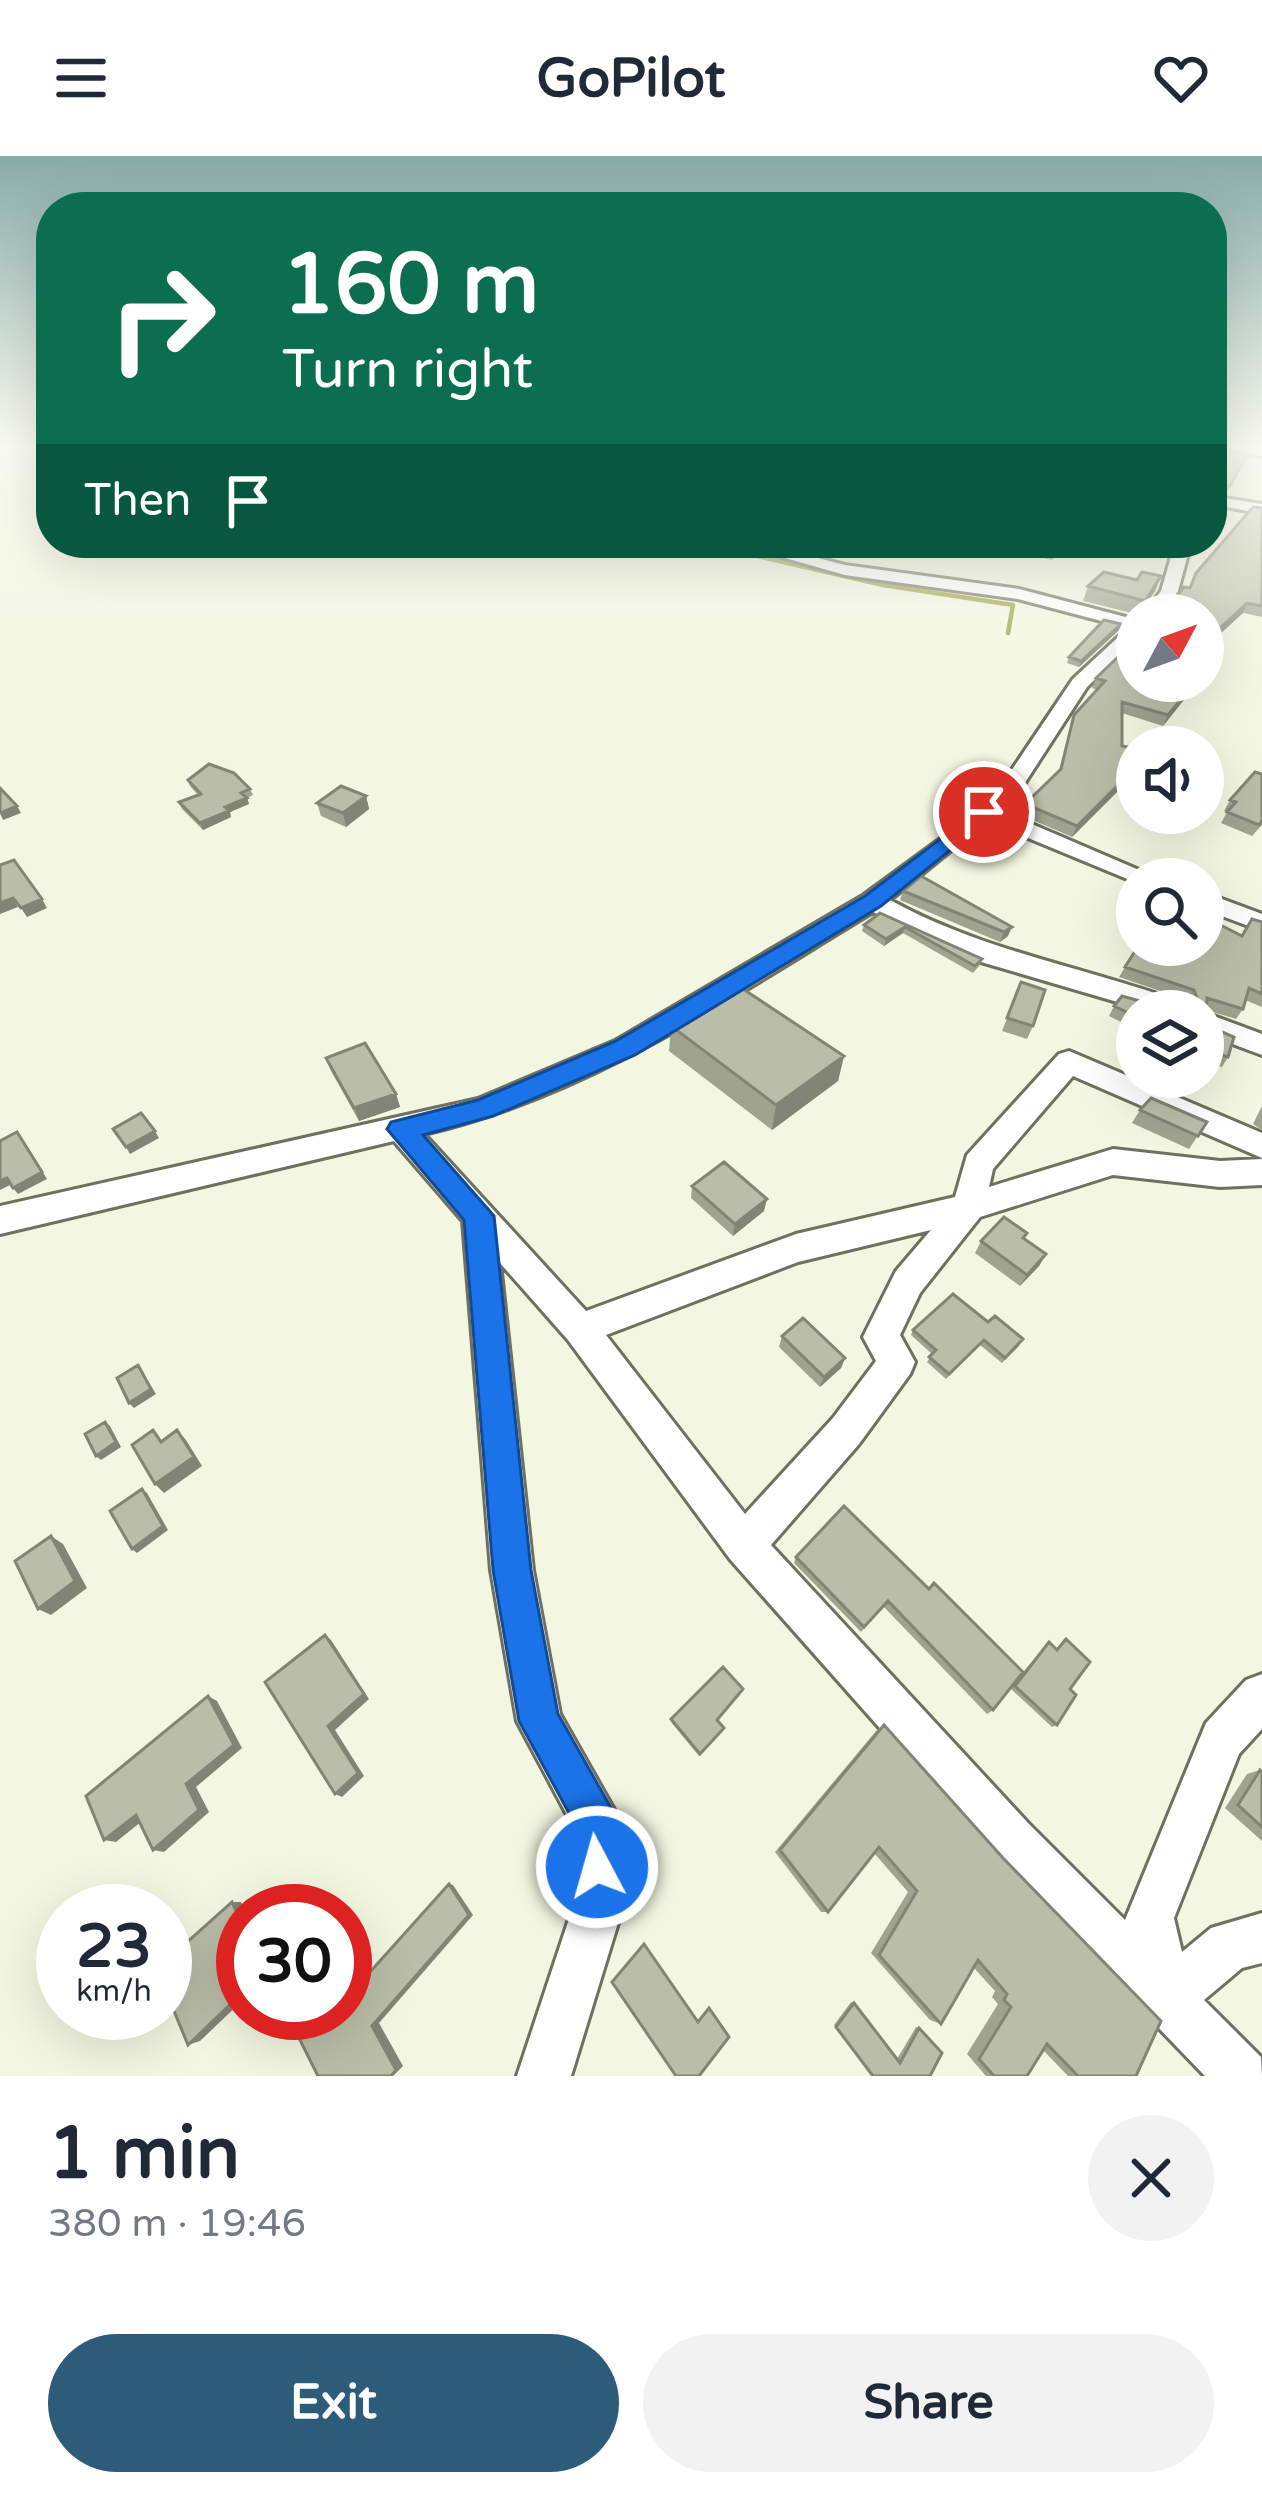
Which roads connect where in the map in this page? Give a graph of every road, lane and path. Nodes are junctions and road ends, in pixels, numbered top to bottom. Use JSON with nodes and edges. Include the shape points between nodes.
{"nodes":[{"id":1,"x":798,"y":558,"type":"edge"},
{"id":2,"x":1180,"y":558,"type":"edge"},
{"id":3,"x":1169,"y":594,"type":"edge"},
{"id":4,"x":1116,"y":621,"type":"edge"},
{"id":5,"x":1116,"y":647,"type":"edge"},
{"id":6,"x":984,"y":812,"type":"junction"},
{"id":7,"x":1116,"y":866,"type":"edge"},
{"id":8,"x":873,"y":901,"type":"junction"},
{"id":9,"x":1224,"y":908,"type":"edge"},
{"id":10,"x":1262,"y":923,"type":"edge"},
{"id":11,"x":1120,"y":990,"type":"edge"},
{"id":12,"x":1224,"y":1030,"type":"edge"},
{"id":13,"x":1262,"y":1045,"type":"edge"},
{"id":14,"x":401,"y":1129,"type":"junction"},
{"id":15,"x":1262,"y":1146,"type":"edge"},
{"id":16,"x":1262,"y":1172,"type":"edge"},
{"id":17,"x":970,"y":1207,"type":"junction"},
{"id":18,"x":479,"y":1216,"type":"junction"},
{"id":19,"x":0,"y":1220,"type":"edge"},
{"id":20,"x":580,"y":1329,"type":"junction"},
{"id":21,"x":743,"y":1545,"type":"junction"},
{"id":22,"x":1262,"y":1696,"type":"edge"},
{"id":23,"x":1262,"y":1938,"type":"edge"},
{"id":24,"x":1166,"y":1998,"type":"junction"},
{"id":25,"x":544,"y":2076,"type":"edge"},
{"id":26,"x":1242,"y":2076,"type":"edge"}],
"edges":[{"from":1,"to":4,"type":"street","via":[[1019,594]]},
{"from":2,"to":3,"type":"street"},
{"from":5,"to":6,"type":"street","via":[[1080,682],[1011,787]]},
{"from":6,"to":7,"type":"street"},
{"from":6,"to":8,"type":"street"},
{"from":8,"to":11,"type":"street","via":[[987,955]]},
{"from":8,"to":14,"type":"street","via":[[626,1048],[483,1109]]},
{"from":9,"to":10,"type":"street"},
{"from":12,"to":13,"type":"street"},
{"from":14,"to":18,"type":"street"},
{"from":14,"to":19,"type":"street"},
{"from":15,"to":17,"type":"street","via":[[1069,1062],[978,1164]]},
{"from":16,"to":17,"type":"street","via":[[1113,1162]]},
{"from":17,"to":20,"type":"street","via":[[796,1248]]},
{"from":17,"to":21,"type":"street","via":[[908,1282],[881,1337],[897,1362]]},
{"from":18,"to":20,"type":"street"},
{"from":18,"to":25,"type":"street","via":[[512,1570],[539,1721],[598,1822],[596,1913]]},
{"from":20,"to":21,"type":"street"},
{"from":21,"to":24,"type":"street"},
{"from":22,"to":24,"type":"street","via":[[1222,1739],[1150,1918]]},
{"from":23,"to":24,"type":"street","via":[[1229,1946]]},
{"from":24,"to":26,"type":"street"}]}
